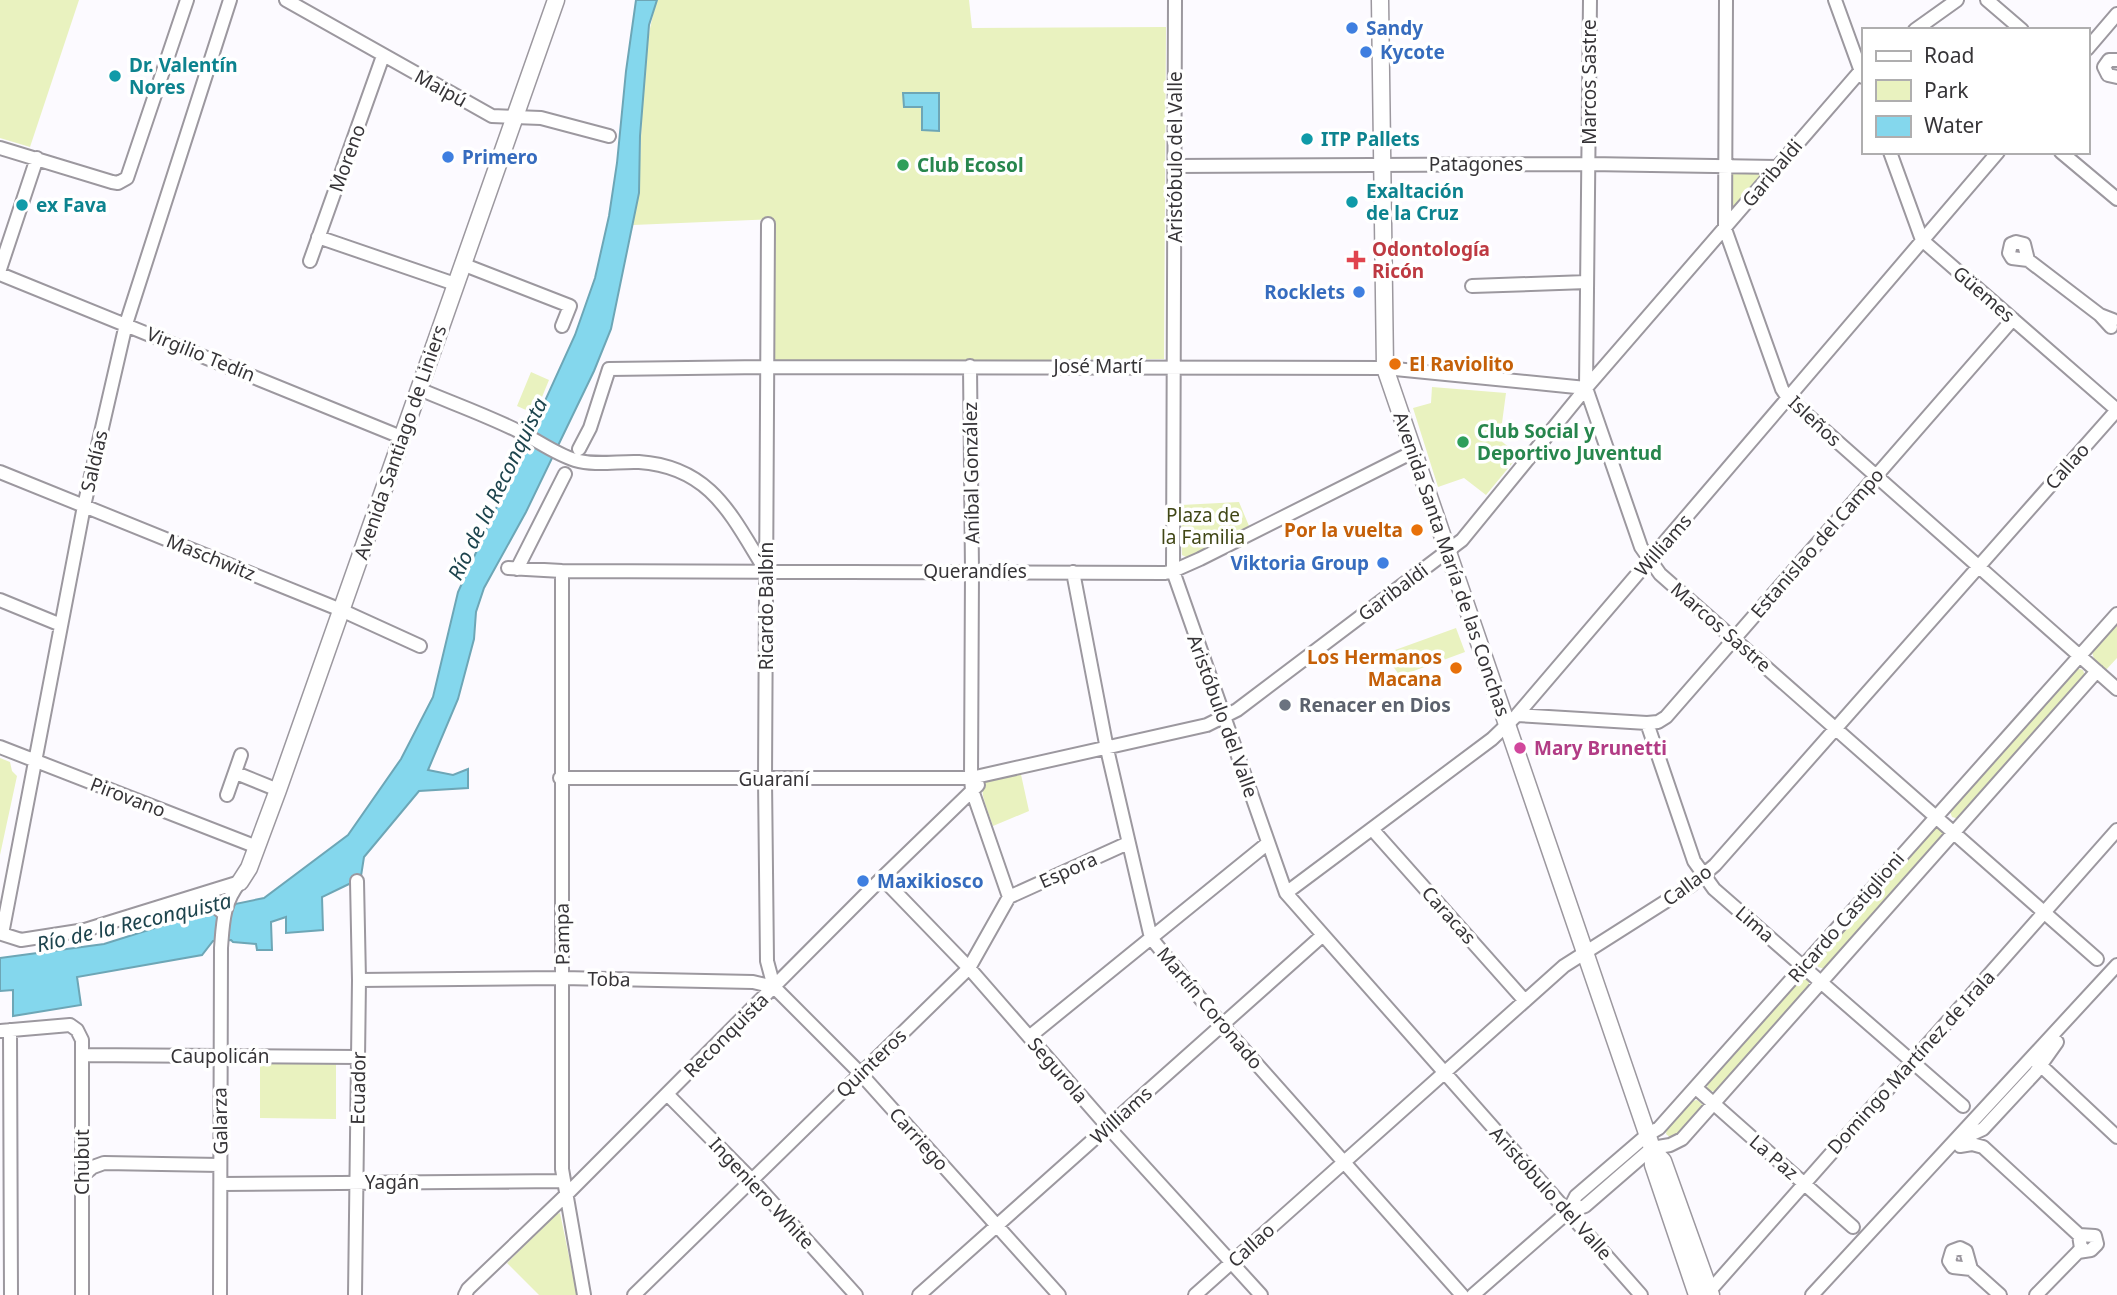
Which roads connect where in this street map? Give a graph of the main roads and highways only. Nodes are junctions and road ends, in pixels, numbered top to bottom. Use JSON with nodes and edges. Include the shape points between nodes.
{"nodes":[{"id":1,"x":556,"y":0,"type":"edge"},
{"id":2,"x":1380,"y":0,"type":"edge"},
{"id":3,"x":240,"y":882,"type":"road end"},
{"id":4,"x":1706,"y":1294,"type":"edge"}],
"edges":[{"from":1,"to":3,"type":"main road","name":"Avenida Santiago de Liniers","via":[[278,790]]},
{"from":2,"to":4,"type":"main road","name":"Avenida Santa María de las Conchas","via":[[1385,369],[1447,551],[1512,719],[1649,1142],[1663,1161]]}]}
